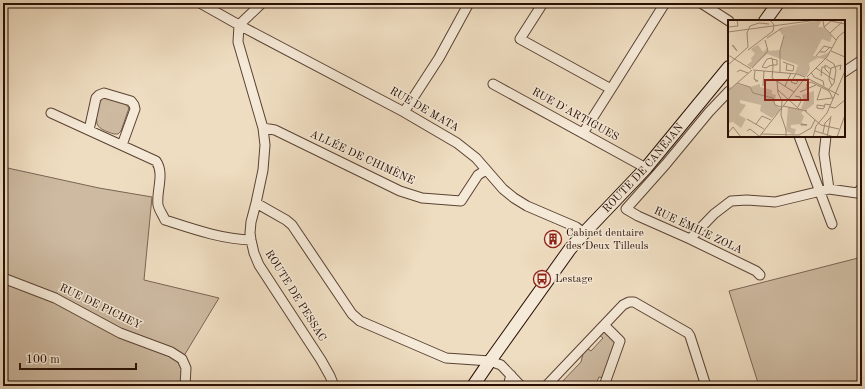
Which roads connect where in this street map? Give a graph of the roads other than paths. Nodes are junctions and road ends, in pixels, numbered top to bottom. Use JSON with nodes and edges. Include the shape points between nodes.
{"nodes":[{"id":1,"x":200,"y":3,"type":"edge"},
{"id":2,"x":262,"y":3,"type":"edge"},
{"id":3,"x":469,"y":3,"type":"edge"},
{"id":4,"x":543,"y":3,"type":"edge"},
{"id":5,"x":665,"y":3,"type":"edge"},
{"id":6,"x":701,"y":3,"type":"edge"},
{"id":7,"x":778,"y":3,"type":"edge"},
{"id":8,"x":728,"y":20,"type":"edge"},
{"id":9,"x":766,"y":20,"type":"edge"},
{"id":10,"x":239,"y":25,"type":"junction"},
{"id":11,"x":862,"y":60,"type":"edge"},
{"id":12,"x":728,"y":67,"type":"edge"},
{"id":13,"x":845,"y":71,"type":"edge"},
{"id":14,"x":492,"y":84,"type":"dead end"},
{"id":15,"x":611,"y":89,"type":"junction"},
{"id":16,"x":728,"y":92,"type":"edge"},
{"id":17,"x":404,"y":112,"type":"junction"},
{"id":18,"x":51,"y":113,"type":"dead end"},
{"id":19,"x":263,"y":128,"type":"junction"},
{"id":20,"x":89,"y":130,"type":"junction"},
{"id":21,"x":583,"y":133,"type":"junction"},
{"id":22,"x":799,"y":137,"type":"edge"},
{"id":23,"x":826,"y":137,"type":"edge"},
{"id":24,"x":122,"y":145,"type":"junction"},
{"id":25,"x":646,"y":168,"type":"junction"},
{"id":26,"x":486,"y":170,"type":"junction"},
{"id":27,"x":830,"y":189,"type":"junction"},
{"id":28,"x":820,"y":192,"type":"junction"},
{"id":29,"x":860,"y":194,"type":"edge"},
{"id":30,"x":256,"y":203,"type":"junction"},
{"id":31,"x":832,"y":224,"type":"dead end"},
{"id":32,"x":584,"y":233,"type":"junction"},
{"id":33,"x":690,"y":239,"type":"junction"},
{"id":34,"x":251,"y":240,"type":"junction"},
{"id":35,"x":760,"y":275,"type":"dead end"},
{"id":36,"x":3,"y":278,"type":"edge"},
{"id":37,"x":604,"y":325,"type":"junction"},
{"id":38,"x":490,"y":361,"type":"junction"},
{"id":39,"x":511,"y":376,"type":"junction"},
{"id":40,"x":185,"y":386,"type":"edge"},
{"id":41,"x":334,"y":386,"type":"edge"},
{"id":42,"x":473,"y":386,"type":"edge"},
{"id":43,"x":508,"y":386,"type":"edge"},
{"id":44,"x":521,"y":386,"type":"edge"},
{"id":45,"x":546,"y":386,"type":"edge"},
{"id":46,"x":604,"y":386,"type":"edge"},
{"id":47,"x":706,"y":386,"type":"edge"}],
"edges":[{"from":1,"to":10,"type":"street"},
{"from":2,"to":10,"type":"street"},
{"from":3,"to":17,"type":"street","via":[[439,58]]},
{"from":4,"to":15,"type":"street","via":[[520,39]]},
{"from":5,"to":15,"type":"street"},
{"from":6,"to":8,"type":"street"},
{"from":7,"to":9,"type":"street"},
{"from":10,"to":17,"type":"street","name":"RUE DE MATA"},
{"from":10,"to":19,"type":"street","name":"ROUTE DE PESSAC","via":[[238,42]]},
{"from":11,"to":13,"type":"street"},
{"from":12,"to":25,"type":"street","name":"ROUTE DE CANÉJAN"},
{"from":14,"to":21,"type":"street","name":"RUE D'ARTIGUES"},
{"from":15,"to":21,"type":"street"},
{"from":16,"to":33,"type":"street","name":"RUE ÉMILE ZOLA","via":[[626,208]]},
{"from":17,"to":26,"type":"street","name":"RUE DE MATA","via":[[457,143]]},
{"from":18,"to":20,"type":"street"},
{"from":19,"to":26,"type":"street","name":"ALLÉE DE CHIMÈNE","via":[[276,130],[395,188],[422,198],[461,201],[478,175]]},
{"from":19,"to":30,"type":"street","name":"ROUTE DE PESSAC","via":[[263,170]]},
{"from":20,"to":24,"type":"street"},
{"from":20,"to":24,"type":"street","via":[[96,98],[99,95],[104,93],[131,101],[135,109]]},
{"from":21,"to":25,"type":"street","name":"RUE D'ARTIGUES"},
{"from":22,"to":28,"type":"street"},
{"from":23,"to":27,"type":"street","via":[[824,154]]},
{"from":24,"to":34,"type":"street","via":[[156,161],[160,166],[158,206],[165,220],[199,231]]},
{"from":25,"to":32,"type":"street","name":"ROUTE DE CANÉJAN"},
{"from":26,"to":32,"type":"street","name":"RUE DE MATA","via":[[503,189],[520,202]]},
{"from":27,"to":28,"type":"street"},
{"from":27,"to":29,"type":"street"},
{"from":28,"to":31,"type":"street"},
{"from":28,"to":33,"type":"street","via":[[775,202],[731,201],[714,214]]},
{"from":30,"to":34,"type":"street","name":"ROUTE DE PESSAC","via":[[251,222]]},
{"from":30,"to":38,"type":"street","via":[[292,225],[352,314],[360,321],[446,358]]},
{"from":32,"to":38,"type":"street","name":"ROUTE DE CANÉJAN"},
{"from":33,"to":35,"type":"street","name":"RUE ÉMILE ZOLA"},
{"from":34,"to":41,"type":"street","name":"ROUTE DE PESSAC","via":[[259,265],[321,360]]},
{"from":36,"to":40,"type":"street","name":"RUE DE PICHEY","via":[[55,298],[120,333],[171,352],[182,359],[186,368]]},
{"from":37,"to":45,"type":"street"},
{"from":37,"to":46,"type":"street","via":[[620,341]]},
{"from":37,"to":47,"type":"street","via":[[623,305],[634,302],[688,333]]},
{"from":38,"to":39,"type":"street","via":[[501,365]]},
{"from":38,"to":42,"type":"street","name":"ROUTE DE CANÉJAN"},
{"from":39,"to":43,"type":"street"},
{"from":39,"to":44,"type":"street"}]}
